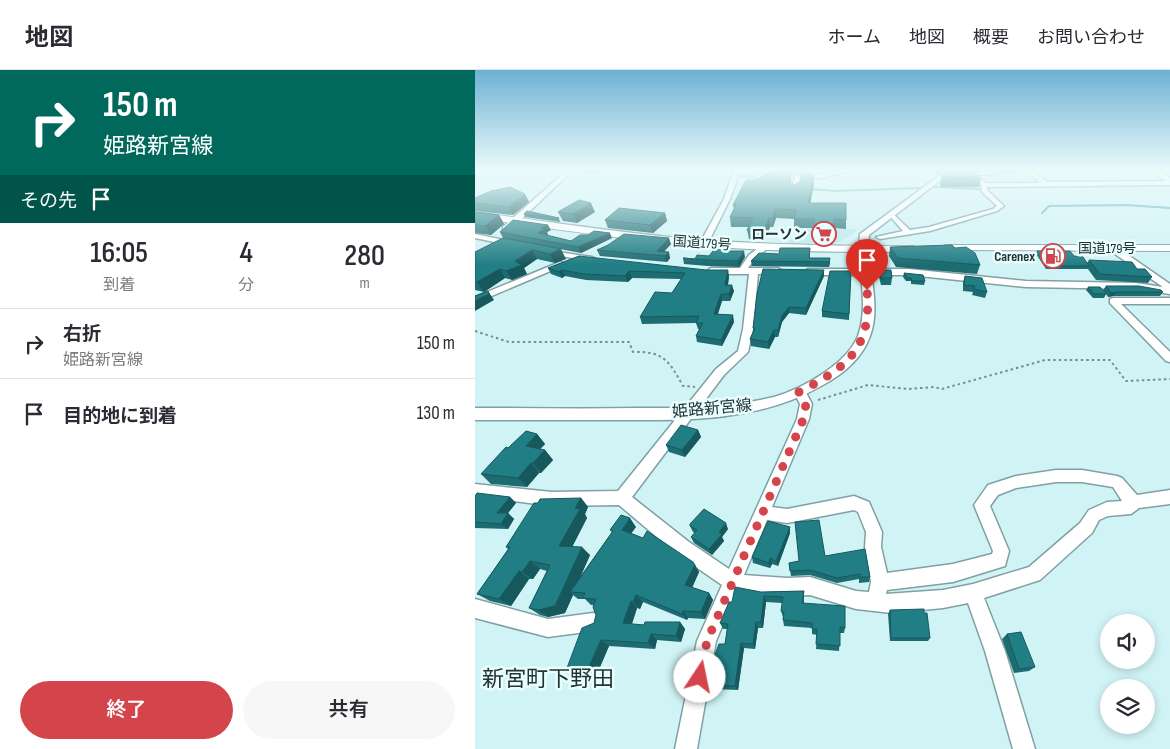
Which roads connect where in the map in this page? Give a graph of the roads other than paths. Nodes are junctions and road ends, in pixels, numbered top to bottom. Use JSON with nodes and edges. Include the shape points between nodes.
{"nodes":[{"id":1,"x":535,"y":202,"type":"edge"},
{"id":2,"x":726,"y":202,"type":"edge"},
{"id":3,"x":908,"y":202,"type":"edge"},
{"id":4,"x":996,"y":202,"type":"edge"},
{"id":5,"x":891,"y":214,"type":"junction"},
{"id":6,"x":475,"y":215,"type":"edge"},
{"id":7,"x":514,"y":220,"type":"junction"},
{"id":8,"x":909,"y":233,"type":"junction"},
{"id":9,"x":624,"y":235,"type":"junction"},
{"id":10,"x":475,"y":236,"type":"edge"},
{"id":11,"x":880,"y":237,"type":"dead end"},
{"id":12,"x":492,"y":239,"type":"junction"},
{"id":13,"x":703,"y":243,"type":"junction"},
{"id":14,"x":611,"y":244,"type":"edge"},
{"id":15,"x":518,"y":245,"type":"edge"},
{"id":16,"x":765,"y":247,"type":"junction"},
{"id":17,"x":1112,"y":248,"type":"junction"},
{"id":18,"x":1170,"y":248,"type":"edge"},
{"id":19,"x":536,"y":249,"type":"edge"},
{"id":20,"x":864,"y":249,"type":"junction"},
{"id":21,"x":598,"y":251,"type":"edge"},
{"id":22,"x":582,"y":258,"type":"junction"},
{"id":23,"x":601,"y":261,"type":"edge"},
{"id":24,"x":700,"y":270,"type":"edge"},
{"id":25,"x":748,"y":270,"type":"junction"},
{"id":26,"x":865,"y":271,"type":"junction"},
{"id":27,"x":1170,"y":290,"type":"edge"},
{"id":28,"x":475,"y":300,"type":"edge"},
{"id":29,"x":1170,"y":301,"type":"edge"},
{"id":30,"x":1170,"y":358,"type":"edge"},
{"id":31,"x":803,"y":398,"type":"junction"},
{"id":32,"x":689,"y":413,"type":"junction"},
{"id":33,"x":475,"y":414,"type":"edge"},
{"id":34,"x":475,"y":490,"type":"edge"},
{"id":35,"x":1170,"y":497,"type":"edge"},
{"id":36,"x":622,"y":498,"type":"junction"},
{"id":37,"x":1135,"y":502,"type":"junction"},
{"id":38,"x":763,"y":513,"type":"junction"},
{"id":39,"x":732,"y":581,"type":"junction"},
{"id":40,"x":880,"y":582,"type":"junction"},
{"id":41,"x":973,"y":593,"type":"junction"},
{"id":42,"x":876,"y":601,"type":"junction"},
{"id":43,"x":475,"y":610,"type":"edge"},
{"id":44,"x":593,"y":622,"type":"edge"},
{"id":45,"x":686,"y":749,"type":"edge"},
{"id":46,"x":1024,"y":749,"type":"edge"}],
"edges":[{"from":1,"to":7,"type":"street"},
{"from":2,"to":13,"type":"street"},
{"from":3,"to":5,"type":"main road","name":"姫路新宮線"},
{"from":4,"to":8,"type":"street","via":[[1001,206],[995,210]]},
{"from":5,"to":8,"type":"street"},
{"from":5,"to":20,"type":"main road","name":"姫路新宮線","via":[[865,234]]},
{"from":6,"to":7,"type":"highway","name":"国道179号"},
{"from":7,"to":9,"type":"highway","name":"国道179号"},
{"from":7,"to":12,"type":"street"},
{"from":8,"to":11,"type":"street"},
{"from":9,"to":13,"type":"highway","name":"国道179号"},
{"from":9,"to":14,"type":"street"},
{"from":10,"to":12,"type":"street"},
{"from":12,"to":15,"type":"street"},
{"from":13,"to":16,"type":"highway","name":"国道179号"},
{"from":16,"to":20,"type":"highway","name":"国道179号"},
{"from":16,"to":25,"type":"street","via":[[752,257]]},
{"from":17,"to":18,"type":"highway","name":"国道179号"},
{"from":17,"to":20,"type":"highway","name":"国道179号"},
{"from":17,"to":27,"type":"street"},
{"from":19,"to":22,"type":"street"},
{"from":20,"to":26,"type":"main road","name":"姫路新宮線"},
{"from":21,"to":22,"type":"street"},
{"from":22,"to":23,"type":"street"},
{"from":22,"to":28,"type":"street"},
{"from":24,"to":25,"type":"street"},
{"from":25,"to":26,"type":"street"},
{"from":25,"to":32,"type":"street","via":[[748,329],[743,352],[720,372]]},
{"from":26,"to":27,"type":"street","via":[[1049,285],[1135,286]]},
{"from":26,"to":31,"type":"main road","name":"姫路新宮線","via":[[868,308],[864,335],[851,358]]},
{"from":29,"to":30,"type":"street","via":[[1113,301]]},
{"from":31,"to":32,"type":"main road","name":"姫路新宮線","via":[[731,411]]},
{"from":31,"to":38,"type":"street","via":[[803,420]]},
{"from":32,"to":33,"type":"main road","name":"姫路新宮線"},
{"from":32,"to":36,"type":"street"},
{"from":34,"to":36,"type":"street","via":[[552,499]]},
{"from":35,"to":37,"type":"street"},
{"from":36,"to":39,"type":"street","via":[[683,548]]},
{"from":37,"to":40,"type":"street","via":[[1117,482],[1082,476],[1016,482],[993,490],[982,505],[1001,551],[999,560],[953,573]]},
{"from":37,"to":41,"type":"street","via":[[1131,507],[1107,509],[1094,515],[1086,528],[1035,574]]},
{"from":38,"to":39,"type":"street"},
{"from":38,"to":40,"type":"street","via":[[787,516],[853,503],[864,507],[874,532],[873,547]]},
{"from":39,"to":42,"type":"street","via":[[749,585],[810,586],[856,600]]},
{"from":39,"to":45,"type":"street","via":[[707,641]]},
{"from":40,"to":42,"type":"street"},
{"from":41,"to":42,"type":"street","via":[[892,604]]},
{"from":41,"to":46,"type":"street","via":[[995,651]]},
{"from":43,"to":44,"type":"street","via":[[548,628]]}]}
